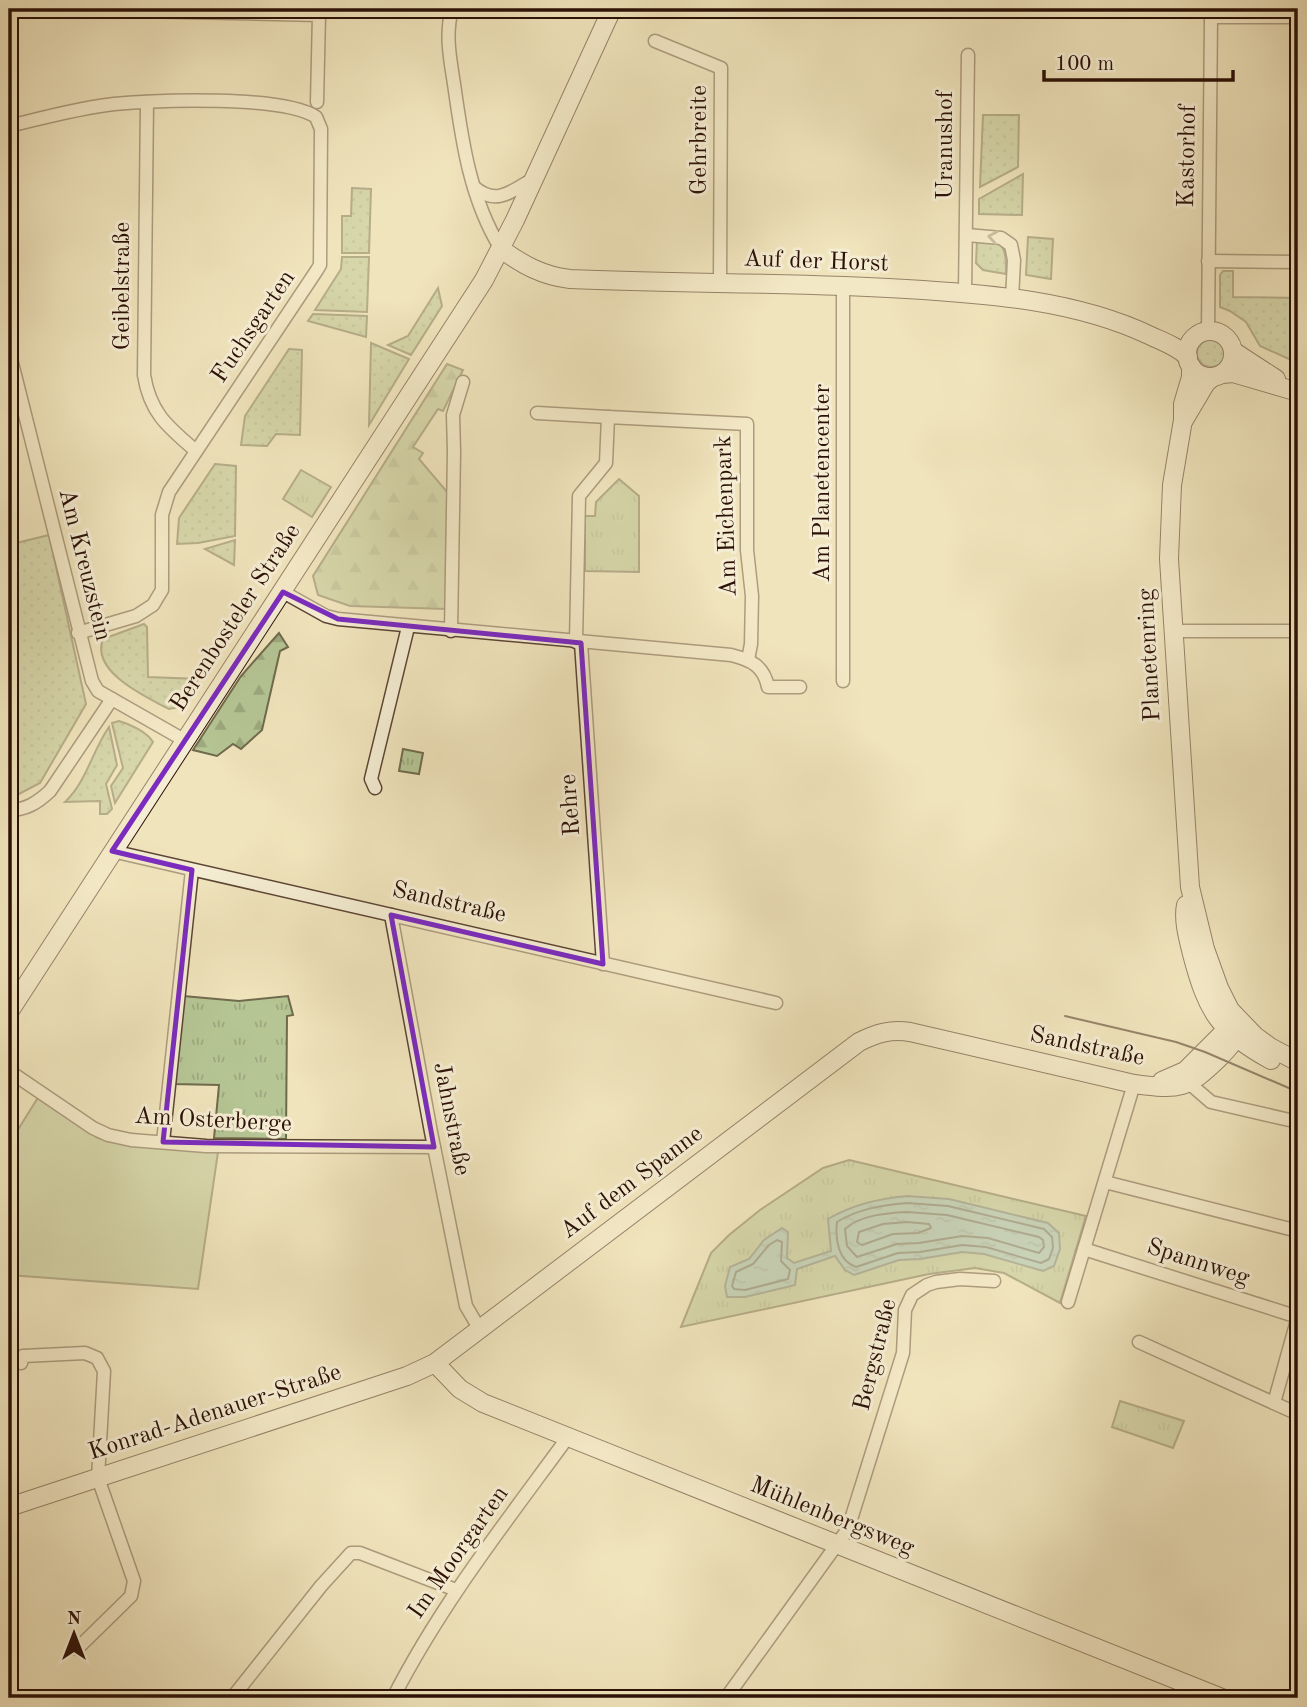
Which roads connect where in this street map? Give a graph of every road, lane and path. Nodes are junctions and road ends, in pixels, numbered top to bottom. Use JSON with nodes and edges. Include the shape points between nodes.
{"nodes":[{"id":1,"x":46,"y":9,"type":"edge"},
{"id":2,"x":452,"y":9,"type":"edge"},
{"id":3,"x":612,"y":9,"type":"edge"},
{"id":4,"x":1288,"y":18,"type":"dead end"},
{"id":5,"x":655,"y":41,"type":"dead end"},
{"id":6,"x":968,"y":55,"type":"dead end"},
{"id":7,"x":147,"y":102,"type":"junction"},
{"id":8,"x":317,"y":102,"type":"dead end"},
{"id":9,"x":9,"y":126,"type":"edge"},
{"id":10,"x":535,"y":178,"type":"junction"},
{"id":11,"x":473,"y":187,"type":"junction"},
{"id":12,"x":967,"y":235,"type":"junction"},
{"id":13,"x":500,"y":249,"type":"junction"},
{"id":14,"x":1208,"y":261,"type":"junction"},
{"id":15,"x":1298,"y":262,"type":"edge"},
{"id":16,"x":720,"y":284,"type":"junction"},
{"id":17,"x":843,"y":286,"type":"junction"},
{"id":18,"x":965,"y":293,"type":"junction"},
{"id":19,"x":1012,"y":299,"type":"junction"},
{"id":20,"x":1135,"y":328,"type":"junction"},
{"id":21,"x":1204,"y":333,"type":"junction"},
{"id":22,"x":9,"y":351,"type":"edge"},
{"id":23,"x":1233,"y":351,"type":"junction"},
{"id":24,"x":1189,"y":361,"type":"junction"},
{"id":25,"x":1218,"y":375,"type":"junction"},
{"id":26,"x":463,"y":382,"type":"dead end"},
{"id":27,"x":1296,"y":391,"type":"edge"},
{"id":28,"x":537,"y":414,"type":"dead end"},
{"id":29,"x":608,"y":417,"type":"junction"},
{"id":30,"x":1183,"y":420,"type":"junction"},
{"id":31,"x":196,"y":452,"type":"junction"},
{"id":32,"x":283,"y":592,"type":"junction"},
{"id":33,"x":408,"y":626,"type":"junction"},
{"id":34,"x":451,"y":631,"type":"junction"},
{"id":35,"x":1173,"y":631,"type":"junction"},
{"id":36,"x":1298,"y":631,"type":"edge"},
{"id":37,"x":78,"y":634,"type":"junction"},
{"id":38,"x":579,"y":642,"type":"junction"},
{"id":39,"x":748,"y":660,"type":"junction"},
{"id":40,"x":843,"y":681,"type":"dead end"},
{"id":41,"x":800,"y":687,"type":"dead end"},
{"id":42,"x":113,"y":699,"type":"junction"},
{"id":43,"x":184,"y":740,"type":"junction"},
{"id":44,"x":375,"y":788,"type":"dead end"},
{"id":45,"x":9,"y":810,"type":"edge"},
{"id":46,"x":111,"y":851,"type":"junction"},
{"id":47,"x":192,"y":870,"type":"junction"},
{"id":48,"x":391,"y":915,"type":"junction"},
{"id":49,"x":603,"y":964,"type":"junction"},
{"id":50,"x":776,"y":1003,"type":"dead end"},
{"id":51,"x":9,"y":1012,"type":"edge"},
{"id":52,"x":1235,"y":1032,"type":"junction"},
{"id":53,"x":859,"y":1042,"type":"joint"},
{"id":54,"x":1298,"y":1062,"type":"edge"},
{"id":55,"x":9,"y":1071,"type":"edge"},
{"id":56,"x":1298,"y":1074,"type":"edge"},
{"id":57,"x":1189,"y":1083,"type":"junction"},
{"id":58,"x":1142,"y":1085,"type":"junction"},
{"id":59,"x":1298,"y":1122,"type":"edge"},
{"id":60,"x":163,"y":1142,"type":"junction"},
{"id":61,"x":434,"y":1147,"type":"junction"},
{"id":62,"x":1105,"y":1182,"type":"junction"},
{"id":63,"x":1298,"y":1231,"type":"edge"},
{"id":64,"x":1084,"y":1249,"type":"junction"},
{"id":65,"x":994,"y":1280,"type":"dead end"},
{"id":66,"x":1068,"y":1302,"type":"dead end"},
{"id":67,"x":479,"y":1328,"type":"junction"},
{"id":68,"x":1139,"y":1342,"type":"dead end"},
{"id":69,"x":21,"y":1363,"type":"dead end"},
{"id":70,"x":435,"y":1363,"type":"junction"},
{"id":71,"x":1274,"y":1403,"type":"junction"},
{"id":72,"x":1298,"y":1414,"type":"edge"},
{"id":73,"x":568,"y":1437,"type":"junction"},
{"id":74,"x":98,"y":1478,"type":"junction"},
{"id":75,"x":9,"y":1507,"type":"edge"},
{"id":76,"x":837,"y":1544,"type":"junction"},
{"id":77,"x":456,"y":1590,"type":"junction"},
{"id":78,"x":77,"y":1649,"type":"dead end"},
{"id":79,"x":232,"y":1698,"type":"edge"},
{"id":80,"x":393,"y":1698,"type":"edge"},
{"id":81,"x":726,"y":1698,"type":"edge"},
{"id":82,"x":1222,"y":1698,"type":"edge"}],
"edges":[{"from":1,"to":8,"type":"street","via":[[319,15]]},
{"from":2,"to":11,"type":"street","via":[[447,42]]},
{"from":3,"to":10,"type":"street","name":"Berenbosteler Straße"},
{"from":4,"to":14,"type":"street","name":"Kastorhof","via":[[1211,17]]},
{"from":5,"to":16,"type":"street","name":"Gehrbreite","via":[[721,68]]},
{"from":6,"to":12,"type":"street","name":"Uranushof"},
{"from":7,"to":9,"type":"street","name":"Fuchsgarten","via":[[87,108]]},
{"from":7,"to":31,"type":"street","name":"Geibelstraße","via":[[144,375],[158,416]]},
{"from":7,"to":31,"type":"street","name":"Fuchsgarten","via":[[277,106],[309,113],[321,129],[320,265]]},
{"from":10,"to":11,"type":"street","via":[[500,197]]},
{"from":10,"to":13,"type":"street","name":"Berenbosteler Straße"},
{"from":11,"to":13,"type":"street"},
{"from":12,"to":18,"type":"street","name":"Uranushof"},
{"from":19,"to":12,"type":"street","name":"Uranushof","one_way":true,"via":[[1011,246],[1001,238]]},
{"from":13,"to":16,"type":"street","name":"Auf der Horst","via":[[550,276]]},
{"from":13,"to":32,"type":"street","name":"Berenbosteler Straße","via":[[484,281]]},
{"from":14,"to":15,"type":"street"},
{"from":14,"to":21,"type":"street","name":"Kastorhof"},
{"from":16,"to":17,"type":"street","name":"Auf der Horst"},
{"from":17,"to":18,"type":"street","name":"Auf der Horst"},
{"from":17,"to":40,"type":"street","name":"Am Planetencenter"},
{"from":18,"to":19,"type":"street","name":"Auf der Horst"},
{"from":19,"to":20,"type":"street","name":"Auf der Horst","via":[[1062,307]]},
{"from":20,"to":21,"type":"street","name":"Auf der Horst"},
{"from":20,"to":24,"type":"street","name":"Auf der Horst","via":[[1182,351]]},
{"from":21,"to":23,"type":"street","via":[[1224,336]]},
{"from":21,"to":24,"type":"street","via":[[1192,340]]},
{"from":22,"to":37,"type":"street","name":"Am Kreuzstein"},
{"from":23,"to":25,"type":"street","via":[[1233,360]]},
{"from":23,"to":27,"type":"street"},
{"from":24,"to":25,"type":"street","via":[[1196,372]]},
{"from":24,"to":30,"type":"street","name":"Planetenring","via":[[1191,377]]},
{"from":25,"to":27,"type":"street","via":[[1233,373]]},
{"from":25,"to":30,"type":"street","name":"Planetenring","via":[[1206,383]]},
{"from":26,"to":34,"type":"street","via":[[453,415]]},
{"from":28,"to":29,"type":"street","name":"Am Eichenpark"},
{"from":29,"to":38,"type":"street","via":[[606,463],[579,496]]},
{"from":29,"to":39,"type":"street","name":"Am Eichenpark","via":[[747,424],[747,550],[752,596]]},
{"from":30,"to":35,"type":"street","name":"Planetenring","via":[[1170,513]]},
{"from":31,"to":37,"type":"street","name":"Fuchsgarten","via":[[163,506],[162,590],[153,605],[136,616]]},
{"from":32,"to":33,"type":"street","via":[[338,620]]},
{"from":32,"to":43,"type":"street","name":"Berenbosteler Straße"},
{"from":33,"to":34,"type":"street"},
{"from":33,"to":44,"type":"street","via":[[371,779]]},
{"from":34,"to":38,"type":"street"},
{"from":35,"to":36,"type":"street"},
{"from":35,"to":52,"type":"street","name":"Planetenring","via":[[1190,887],[1185,911],[1189,943],[1210,1007]]},
{"from":37,"to":42,"type":"street","name":"Am Kreuzstein","via":[[92,681],[98,691]]},
{"from":38,"to":39,"type":"street"},
{"from":38,"to":49,"type":"street","name":"Rehre"},
{"from":39,"to":41,"type":"street","via":[[760,667],[768,687]]},
{"from":42,"to":43,"type":"street","name":"Am Kreuzstein"},
{"from":42,"to":45,"type":"street","via":[[50,791],[26,808]]},
{"from":43,"to":46,"type":"street","name":"Berenbosteler Straße"},
{"from":46,"to":47,"type":"street","name":"Sandstraße"},
{"from":46,"to":51,"type":"street","name":"Berenbosteler Straße"},
{"from":47,"to":48,"type":"street","name":"Sandstraße"},
{"from":47,"to":60,"type":"street"},
{"from":48,"to":49,"type":"street","name":"Sandstraße"},
{"from":48,"to":61,"type":"street","name":"Jahnstraße"},
{"from":49,"to":50,"type":"street","name":"Sandstraße"},
{"from":52,"to":54,"type":"street","name":"Planetenring"},
{"from":52,"to":56,"type":"street","name":"Planetenring"},
{"from":52,"to":57,"type":"street","via":[[1206,1071]]},
{"from":52,"to":58,"type":"street","via":[[1185,1071]]},
{"from":53,"to":58,"type":"street","name":"Sandstraße","via":[[881,1032],[910,1032]]},
{"from":53,"to":67,"type":"street","name":"Auf dem Spanne"},
{"from":55,"to":60,"type":"street","name":"Am Osterberge","via":[[101,1132]]},
{"from":57,"to":58,"type":"street","name":"Sandstraße","via":[[1171,1088]]},
{"from":57,"to":59,"type":"street","via":[[1211,1102]]},
{"from":58,"to":62,"type":"street"},
{"from":60,"to":61,"type":"street","name":"Am Osterberge"},
{"from":61,"to":67,"type":"street","name":"Jahnstraße","via":[[466,1306]]},
{"from":62,"to":63,"type":"street"},
{"from":62,"to":64,"type":"street"},
{"from":64,"to":66,"type":"street"},
{"from":64,"to":71,"type":"street","name":"Spannweg","via":[[1298,1317]]},
{"from":65,"to":76,"type":"street","name":"Bergstraße","via":[[936,1282],[918,1290],[907,1303],[903,1353],[848,1529]]},
{"from":67,"to":70,"type":"street","name":"Auf dem Spanne"},
{"from":68,"to":71,"type":"street"},
{"from":69,"to":74,"type":"street","via":[[23,1356],[85,1353],[102,1363]]},
{"from":70,"to":73,"type":"street","name":"Mühlenbergsweg","via":[[467,1395]]},
{"from":70,"to":74,"type":"street","name":"Konrad-Adenauer-Straße"},
{"from":71,"to":72,"type":"street"},
{"from":73,"to":76,"type":"street","name":"Mühlenbergsweg"},
{"from":73,"to":77,"type":"street","name":"Im Moorgarten"},
{"from":74,"to":75,"type":"street","name":"Konrad-Adenauer-Straße"},
{"from":74,"to":78,"type":"street","via":[[134,1589]]},
{"from":76,"to":81,"type":"street","name":"Bergstraße"},
{"from":76,"to":82,"type":"street","name":"Mühlenbergsweg"},
{"from":77,"to":79,"type":"street","via":[[351,1553]]},
{"from":77,"to":80,"type":"street","name":"Im Moorgarten"}]}
